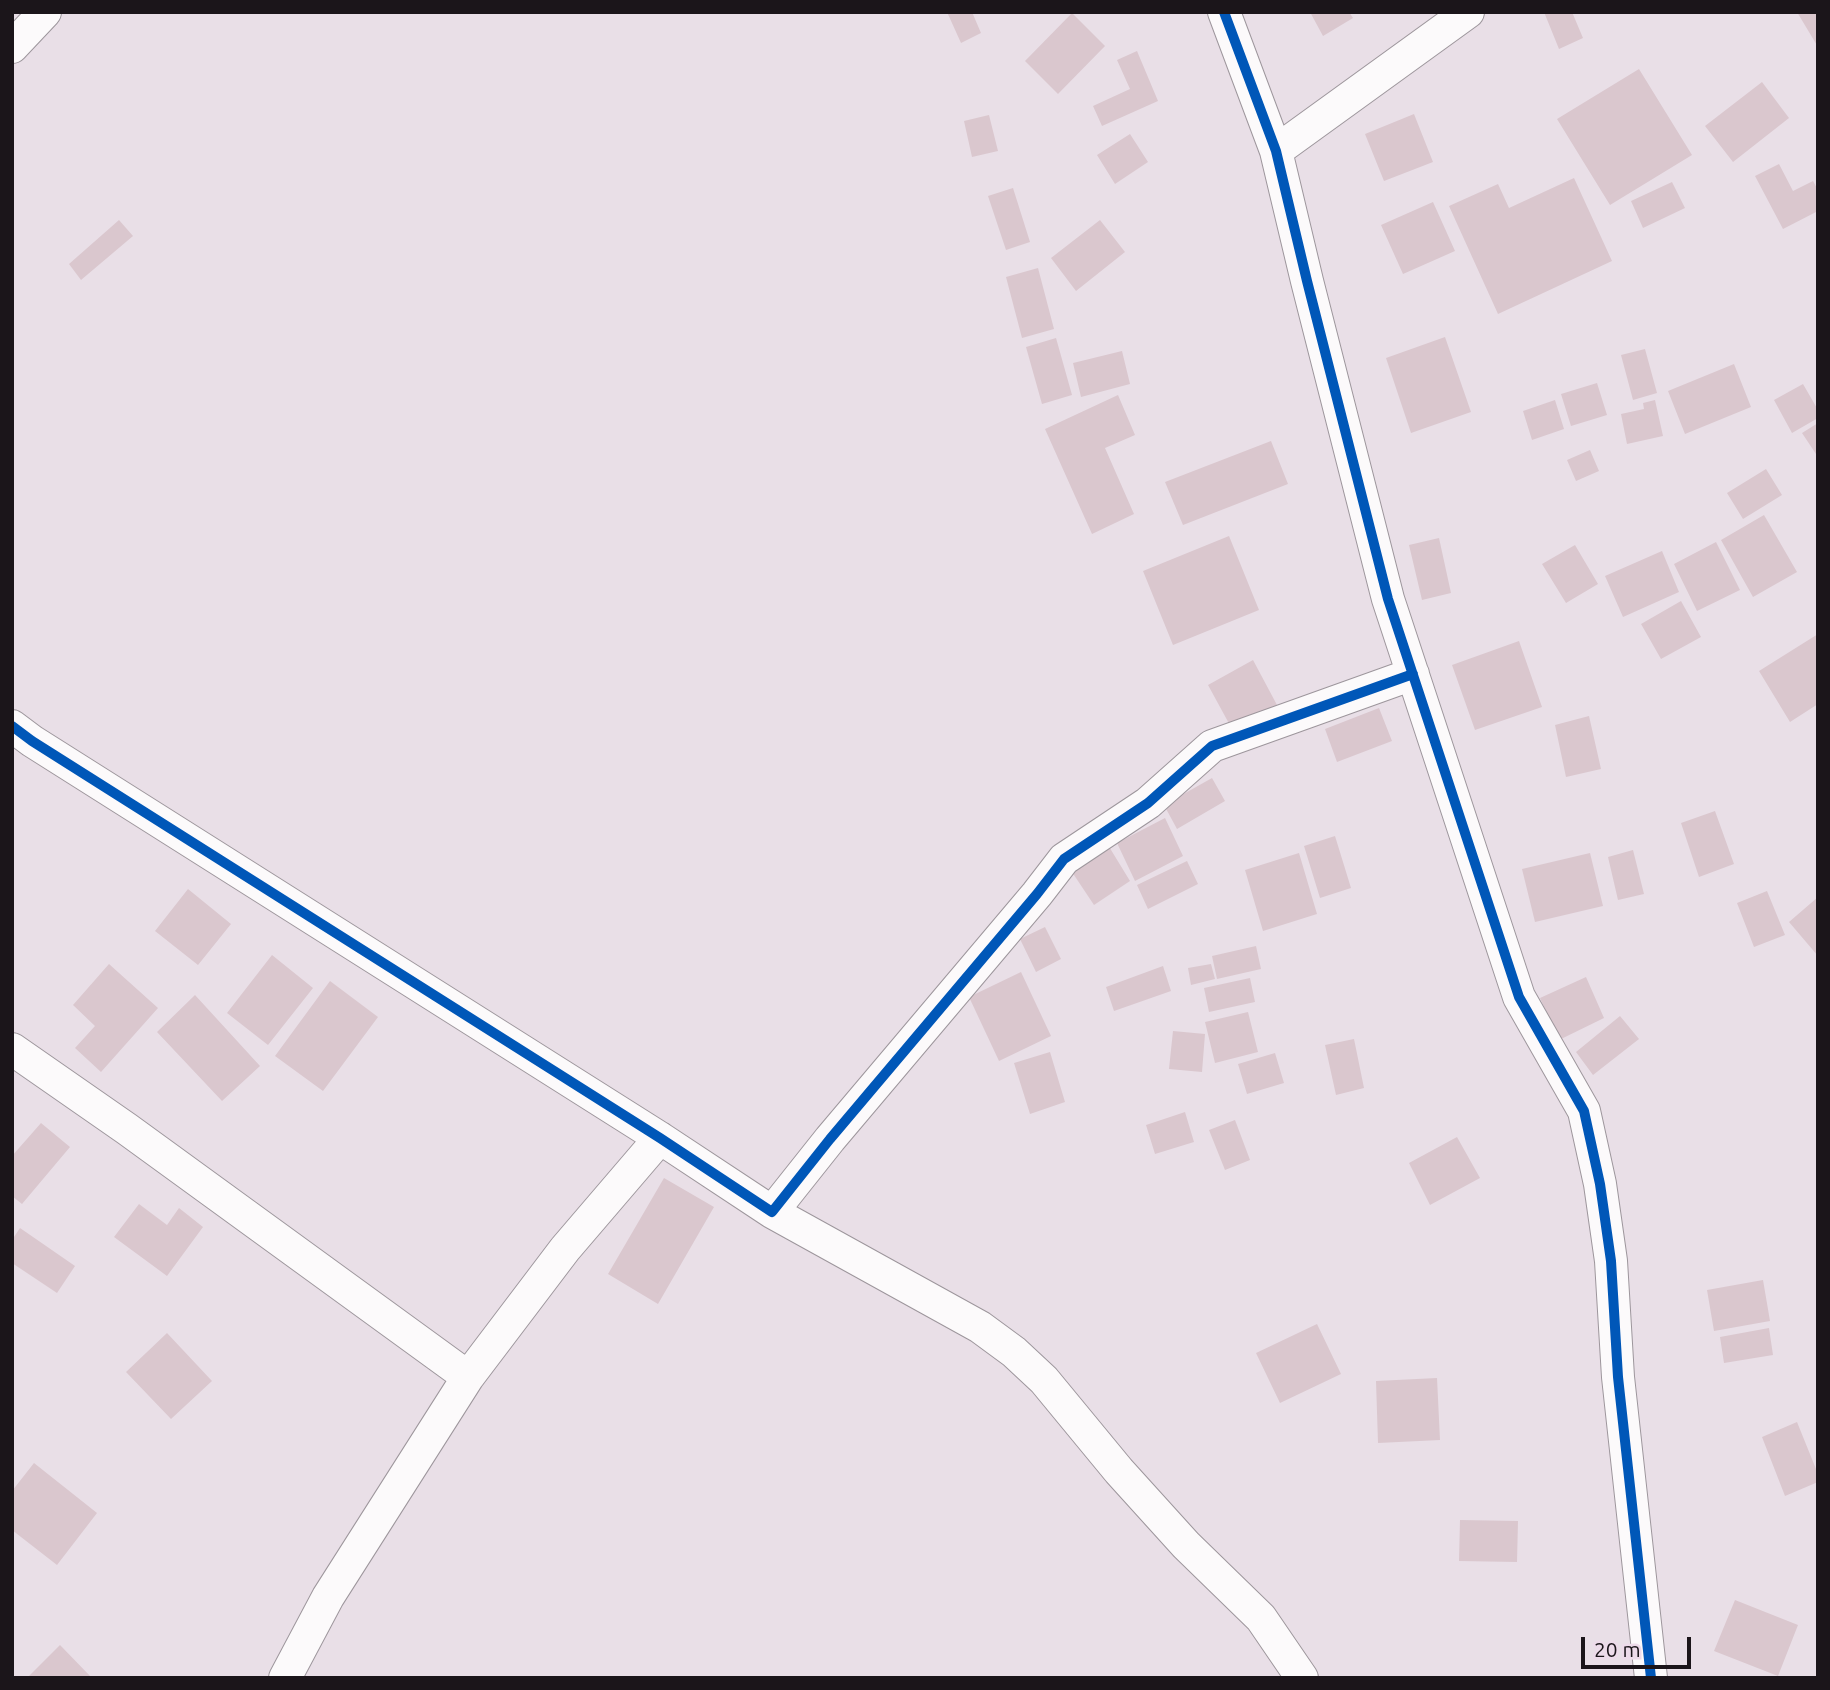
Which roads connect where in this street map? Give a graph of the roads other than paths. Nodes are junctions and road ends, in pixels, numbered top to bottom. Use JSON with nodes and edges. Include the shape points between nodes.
{"nodes":[{"id":1,"x":45,"y":12,"type":"edge"},
{"id":2,"x":1224,"y":12,"type":"edge"},
{"id":3,"x":1468,"y":12,"type":"edge"},
{"id":4,"x":12,"y":47,"type":"edge"},
{"id":5,"x":1276,"y":151,"type":"junction"},
{"id":6,"x":1413,"y":674,"type":"junction"},
{"id":7,"x":12,"y":726,"type":"edge"},
{"id":8,"x":12,"y":1049,"type":"edge"},
{"id":9,"x":660,"y":1139,"type":"junction"},
{"id":10,"x":772,"y":1212,"type":"junction"},
{"id":11,"x":468,"y":1377,"type":"junction"},
{"id":12,"x":285,"y":1678,"type":"edge"},
{"id":13,"x":1302,"y":1678,"type":"edge"},
{"id":14,"x":1651,"y":1678,"type":"edge"}],
"edges":[{"from":1,"to":4,"type":"street"},
{"from":2,"to":5,"type":"street"},
{"from":3,"to":5,"type":"street"},
{"from":5,"to":6,"type":"street","via":[[1388,599]]},
{"from":6,"to":10,"type":"street","via":[[1212,746],[1148,803],[1064,859]]},
{"from":6,"to":14,"type":"street","via":[[1519,998],[1584,1111],[1611,1261],[1618,1377]]},
{"from":7,"to":9,"type":"street"},
{"from":8,"to":11,"type":"street"},
{"from":9,"to":10,"type":"street"},
{"from":9,"to":11,"type":"street","via":[[565,1249]]},
{"from":10,"to":13,"type":"street","via":[[980,1327],[1014,1352],[1044,1380],[1186,1545],[1261,1619]]},
{"from":11,"to":12,"type":"street","via":[[328,1597]]}]}
